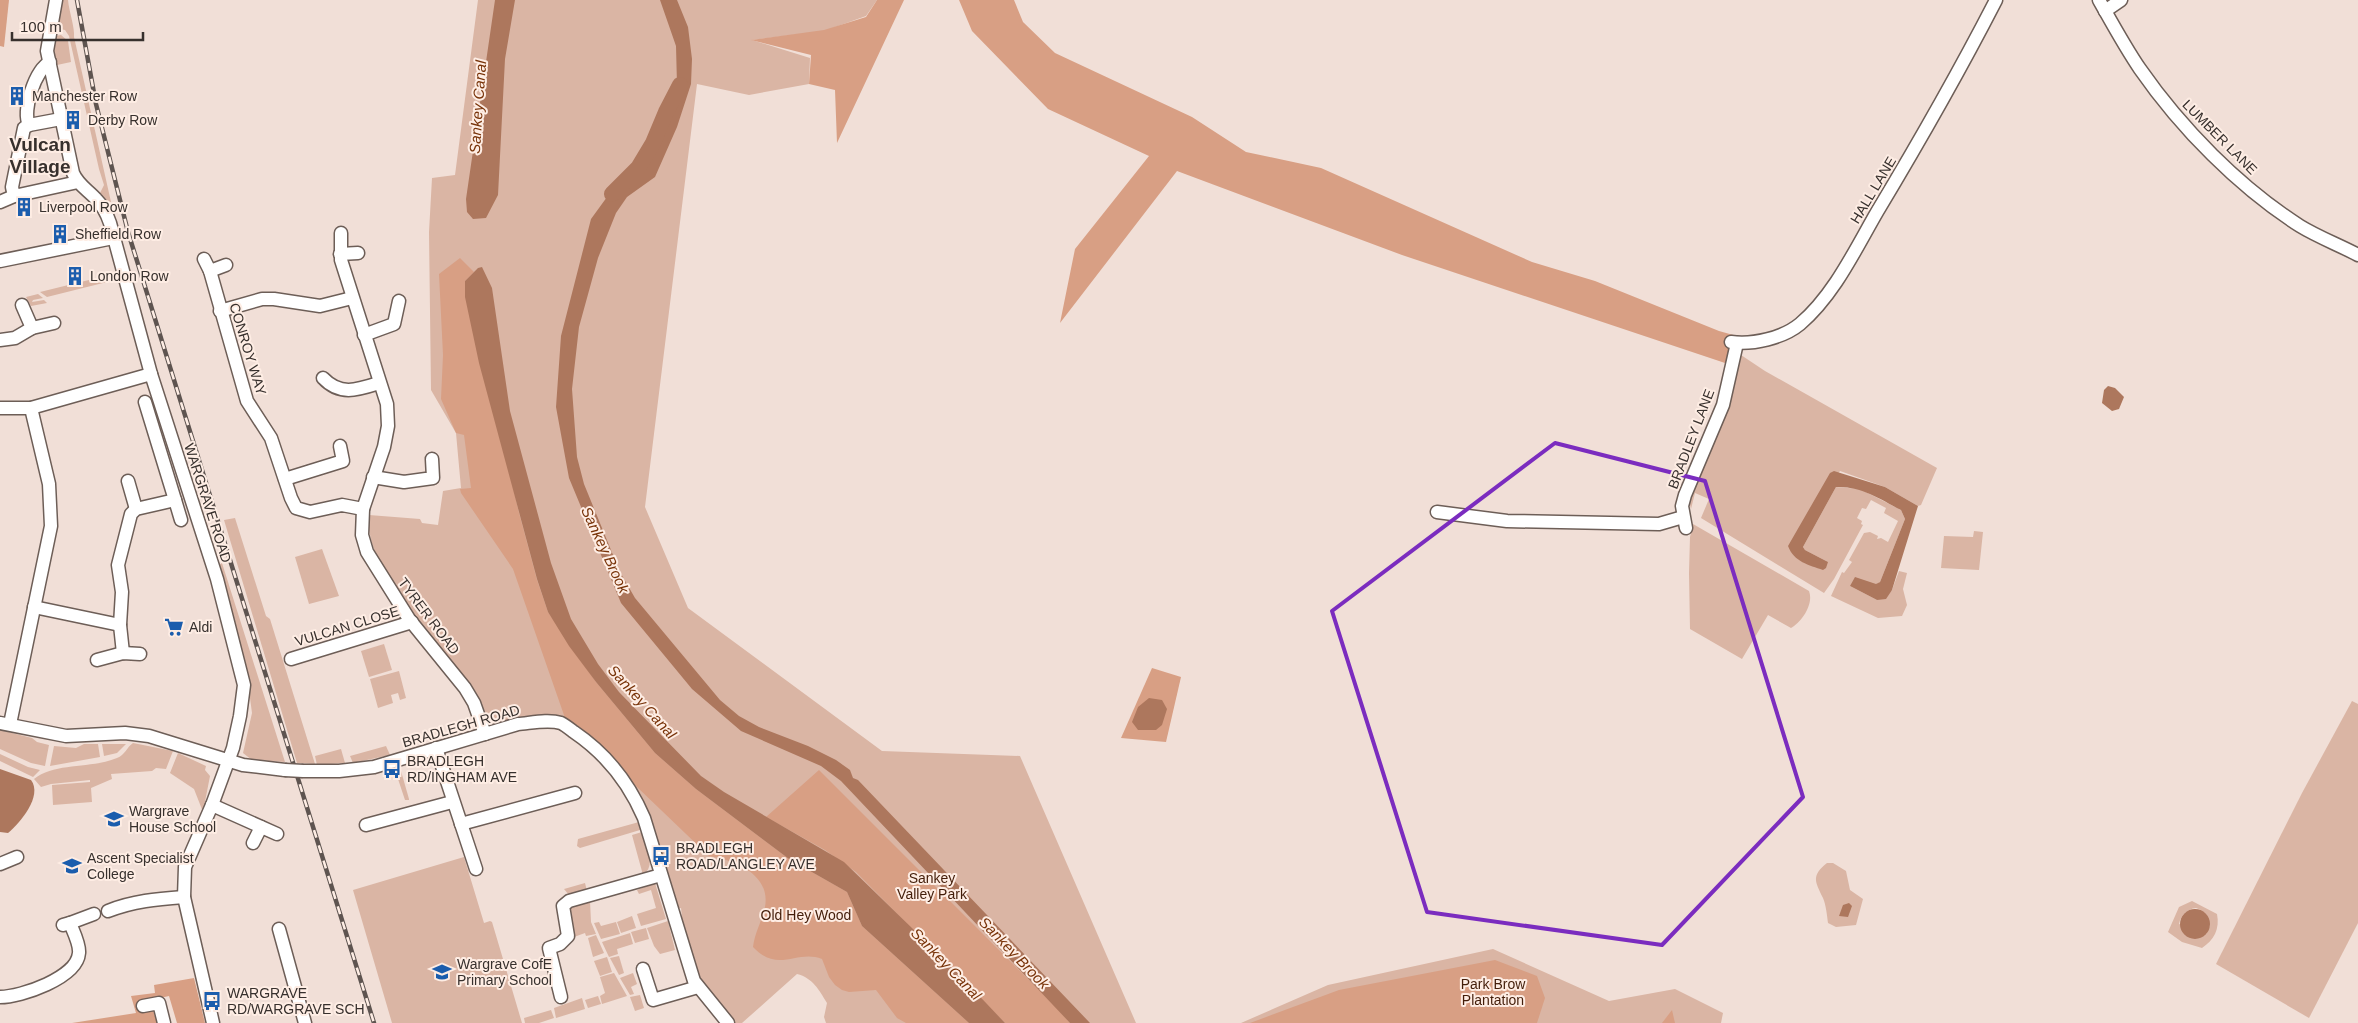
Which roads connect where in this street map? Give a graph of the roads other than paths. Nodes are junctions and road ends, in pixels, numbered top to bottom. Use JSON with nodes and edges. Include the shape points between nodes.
{"nodes":[{"id":1,"x":56,"y":0,"type":"edge"},
{"id":2,"x":1996,"y":0,"type":"edge"},
{"id":3,"x":2121,"y":0,"type":"edge"},
{"id":4,"x":2102,"y":5,"type":"edge"},
{"id":5,"x":50,"y":62,"type":"junction"},
{"id":6,"x":62,"y":120,"type":"junction"},
{"id":7,"x":29,"y":125,"type":"junction"},
{"id":8,"x":78,"y":182,"type":"junction"},
{"id":9,"x":14,"y":196,"type":"junction"},
{"id":10,"x":0,"y":202,"type":"edge"},
{"id":11,"x":341,"y":233,"type":"dead end"},
{"id":12,"x":113,"y":238,"type":"junction"},
{"id":13,"x":358,"y":253,"type":"dead end"},
{"id":14,"x":340,"y":254,"type":"junction"},
{"id":15,"x":2358,"y":255,"type":"edge"},
{"id":16,"x":0,"y":261,"type":"edge"},
{"id":17,"x":226,"y":265,"type":"dead end"},
{"id":18,"x":352,"y":298,"type":"junction"},
{"id":19,"x":399,"y":301,"type":"dead end"},
{"id":20,"x":22,"y":305,"type":"dead end"},
{"id":21,"x":220,"y":311,"type":"junction"},
{"id":22,"x":54,"y":324,"type":"dead end"},
{"id":23,"x":32,"y":328,"type":"junction"},
{"id":24,"x":364,"y":336,"type":"junction"},
{"id":25,"x":0,"y":340,"type":"edge"},
{"id":26,"x":1734,"y":343,"type":"joint"},
{"id":27,"x":151,"y":374,"type":"junction"},
{"id":28,"x":323,"y":378,"type":"dead end"},
{"id":29,"x":379,"y":383,"type":"junction"},
{"id":30,"x":145,"y":402,"type":"dead end"},
{"id":31,"x":0,"y":408,"type":"edge"},
{"id":32,"x":31,"y":408,"type":"junction"},
{"id":33,"x":340,"y":446,"type":"dead end"},
{"id":34,"x":432,"y":459,"type":"dead end"},
{"id":35,"x":373,"y":477,"type":"junction"},
{"id":36,"x":285,"y":478,"type":"junction"},
{"id":37,"x":128,"y":481,"type":"dead end"},
{"id":38,"x":174,"y":500,"type":"junction"},
{"id":39,"x":136,"y":509,"type":"junction"},
{"id":40,"x":363,"y":509,"type":"junction"},
{"id":41,"x":1437,"y":512,"type":"dead end"},
{"id":42,"x":181,"y":520,"type":"dead end"},
{"id":43,"x":34,"y":607,"type":"junction"},
{"id":44,"x":412,"y":622,"type":"junction"},
{"id":45,"x":120,"y":625,"type":"junction"},
{"id":46,"x":123,"y":653,"type":"junction"},
{"id":47,"x":140,"y":654,"type":"dead end"},
{"id":48,"x":290,"y":659,"type":"dead end"},
{"id":49,"x":97,"y":660,"type":"dead end"},
{"id":50,"x":5,"y":724,"type":"edge"},
{"id":51,"x":485,"y":734,"type":"junction"},
{"id":52,"x":436,"y":748,"type":"junction"},
{"id":53,"x":228,"y":761,"type":"junction"},
{"id":54,"x":575,"y":793,"type":"dead end"},
{"id":55,"x":452,"y":802,"type":"junction"},
{"id":56,"x":212,"y":805,"type":"junction"},
{"id":57,"x":461,"y":824,"type":"junction"},
{"id":58,"x":366,"y":826,"type":"dead end"},
{"id":59,"x":261,"y":827,"type":"junction"},
{"id":60,"x":277,"y":834,"type":"dead end"},
{"id":61,"x":253,"y":843,"type":"dead end"},
{"id":62,"x":17,"y":857,"type":"dead end"},
{"id":63,"x":0,"y":864,"type":"edge"},
{"id":64,"x":476,"y":869,"type":"dead end"},
{"id":65,"x":661,"y":875,"type":"junction"},
{"id":66,"x":184,"y":897,"type":"junction"},
{"id":67,"x":108,"y":911,"type":"dead end"},
{"id":68,"x":94,"y":914,"type":"dead end"},
{"id":69,"x":279,"y":929,"type":"dead end"},
{"id":70,"x":644,"y":969,"type":"dead end"},
{"id":71,"x":698,"y":987,"type":"junction"},
{"id":72,"x":561,"y":997,"type":"dead end"},
{"id":73,"x":0,"y":998,"type":"edge"},
{"id":74,"x":143,"y":1006,"type":"dead end"},
{"id":75,"x":164,"y":1023,"type":"edge"},
{"id":76,"x":213,"y":1023,"type":"edge"},
{"id":77,"x":305,"y":1023,"type":"edge"},
{"id":78,"x":728,"y":1023,"type":"edge"}],
"edges":[{"from":1,"to":5,"type":"street","name":"WARGRAVE ROAD","via":[[48,43]]},
{"from":2,"to":26,"type":"street","name":"HALL LANE","via":[[1945,98],[1841,274],[1819,304],[1789,331],[1754,342]]},
{"from":3,"to":4,"type":"street"},
{"from":4,"to":15,"type":"street","name":"LUMBER LANE","via":[[2139,68],[2172,112],[2201,143],[2274,208],[2302,227]]},
{"from":5,"to":6,"type":"street","name":"WARGRAVE ROAD"},
{"from":5,"to":7,"type":"street","via":[[43,66],[35,79],[27,115]]},
{"from":6,"to":7,"type":"street"},
{"from":6,"to":8,"type":"street","name":"WARGRAVE ROAD","via":[[73,173]]},
{"from":7,"to":9,"type":"street","via":[[23,133],[16,162],[12,187]]},
{"from":8,"to":9,"type":"street"},
{"from":8,"to":12,"type":"street","name":"WARGRAVE ROAD","via":[[106,212]]},
{"from":9,"to":10,"type":"street"},
{"from":11,"to":14,"type":"street","name":"TYRER ROAD"},
{"from":12,"to":16,"type":"street"},
{"from":12,"to":27,"type":"street","name":"WARGRAVE ROAD"},
{"from":13,"to":14,"type":"street"},
{"from":14,"to":18,"type":"street","name":"TYRER ROAD"},
{"from":17,"to":21,"type":"street","name":"CONROY WAY","via":[[207,265]]},
{"from":18,"to":21,"type":"street","via":[[320,306],[262,299]]},
{"from":18,"to":24,"type":"street","name":"TYRER ROAD"},
{"from":19,"to":24,"type":"street","via":[[394,324]]},
{"from":20,"to":23,"type":"street"},
{"from":21,"to":36,"type":"street","name":"CONROY WAY","via":[[247,401],[271,438]]},
{"from":22,"to":23,"type":"street"},
{"from":23,"to":25,"type":"street","via":[[18,337]]},
{"from":24,"to":29,"type":"street","name":"TYRER ROAD"},
{"from":26,"to":41,"type":"street","name":"BRADLEY LANE","via":[[1723,405],[1685,495],[1682,506],[1685,522],[1507,521]]},
{"from":27,"to":32,"type":"street"},
{"from":27,"to":53,"type":"street","name":"WARGRAVE ROAD","via":[[217,579],[242,675],[244,692]]},
{"from":28,"to":29,"type":"street","via":[[332,388],[351,390]]},
{"from":29,"to":35,"type":"street","name":"TYRER ROAD","via":[[387,404],[388,426]]},
{"from":30,"to":38,"type":"street"},
{"from":31,"to":32,"type":"street"},
{"from":32,"to":43,"type":"street","via":[[51,501],[50,538]]},
{"from":33,"to":36,"type":"street","via":[[343,461]]},
{"from":34,"to":35,"type":"street","via":[[433,478],[404,482]]},
{"from":35,"to":40,"type":"street","name":"TYRER ROAD"},
{"from":36,"to":40,"type":"street","name":"CONROY WAY","via":[[296,508],[310,512],[342,505]]},
{"from":37,"to":39,"type":"street"},
{"from":38,"to":39,"type":"street"},
{"from":38,"to":42,"type":"street"},
{"from":39,"to":45,"type":"street","via":[[131,514],[118,564],[122,592]]},
{"from":40,"to":44,"type":"street","name":"TYRER ROAD","via":[[362,536],[367,552]]},
{"from":43,"to":45,"type":"street"},
{"from":43,"to":50,"type":"street"},
{"from":44,"to":48,"type":"street","name":"VULCAN CLOSE"},
{"from":44,"to":51,"type":"street","name":"TYRER ROAD","via":[[466,688]]},
{"from":45,"to":46,"type":"street"},
{"from":46,"to":47,"type":"street"},
{"from":46,"to":49,"type":"street"},
{"from":50,"to":53,"type":"street","name":"BRADLEGH ROAD","via":[[66,736],[149,736]]},
{"from":51,"to":52,"type":"street","name":"BRADLEGH ROAD"},
{"from":51,"to":65,"type":"street","name":"BRADLEGH ROAD","via":[[518,724],[540,722],[561,724],[584,739],[619,773],[636,798]]},
{"from":52,"to":53,"type":"street","name":"BRADLEGH ROAD","bridge":true,"via":[[360,770],[285,770]]},
{"from":52,"to":55,"type":"street"},
{"from":53,"to":56,"type":"street","name":"WARGRAVE ROAD"},
{"from":54,"to":57,"type":"street"},
{"from":55,"to":57,"type":"street"},
{"from":55,"to":58,"type":"street"},
{"from":56,"to":59,"type":"street"},
{"from":56,"to":66,"type":"street","name":"WARGRAVE ROAD","via":[[185,868]]},
{"from":57,"to":64,"type":"street"},
{"from":59,"to":60,"type":"street"},
{"from":59,"to":61,"type":"street"},
{"from":62,"to":63,"type":"street"},
{"from":65,"to":71,"type":"street","name":"BRADLEGH ROAD","via":[[689,968]]},
{"from":65,"to":72,"type":"street","via":[[569,901],[563,906],[568,936],[549,948]]},
{"from":66,"to":67,"type":"street","via":[[126,904]]},
{"from":66,"to":76,"type":"street","name":"WARGRAVE ROAD"},
{"from":68,"to":73,"type":"street","via":[[66,924],[79,953],[63,976],[22,994]]},
{"from":69,"to":77,"type":"street"},
{"from":70,"to":71,"type":"street","via":[[653,1000]]},
{"from":71,"to":78,"type":"street","name":"BRADLEGH ROAD"},
{"from":74,"to":75,"type":"street","via":[[159,1003]]}]}
